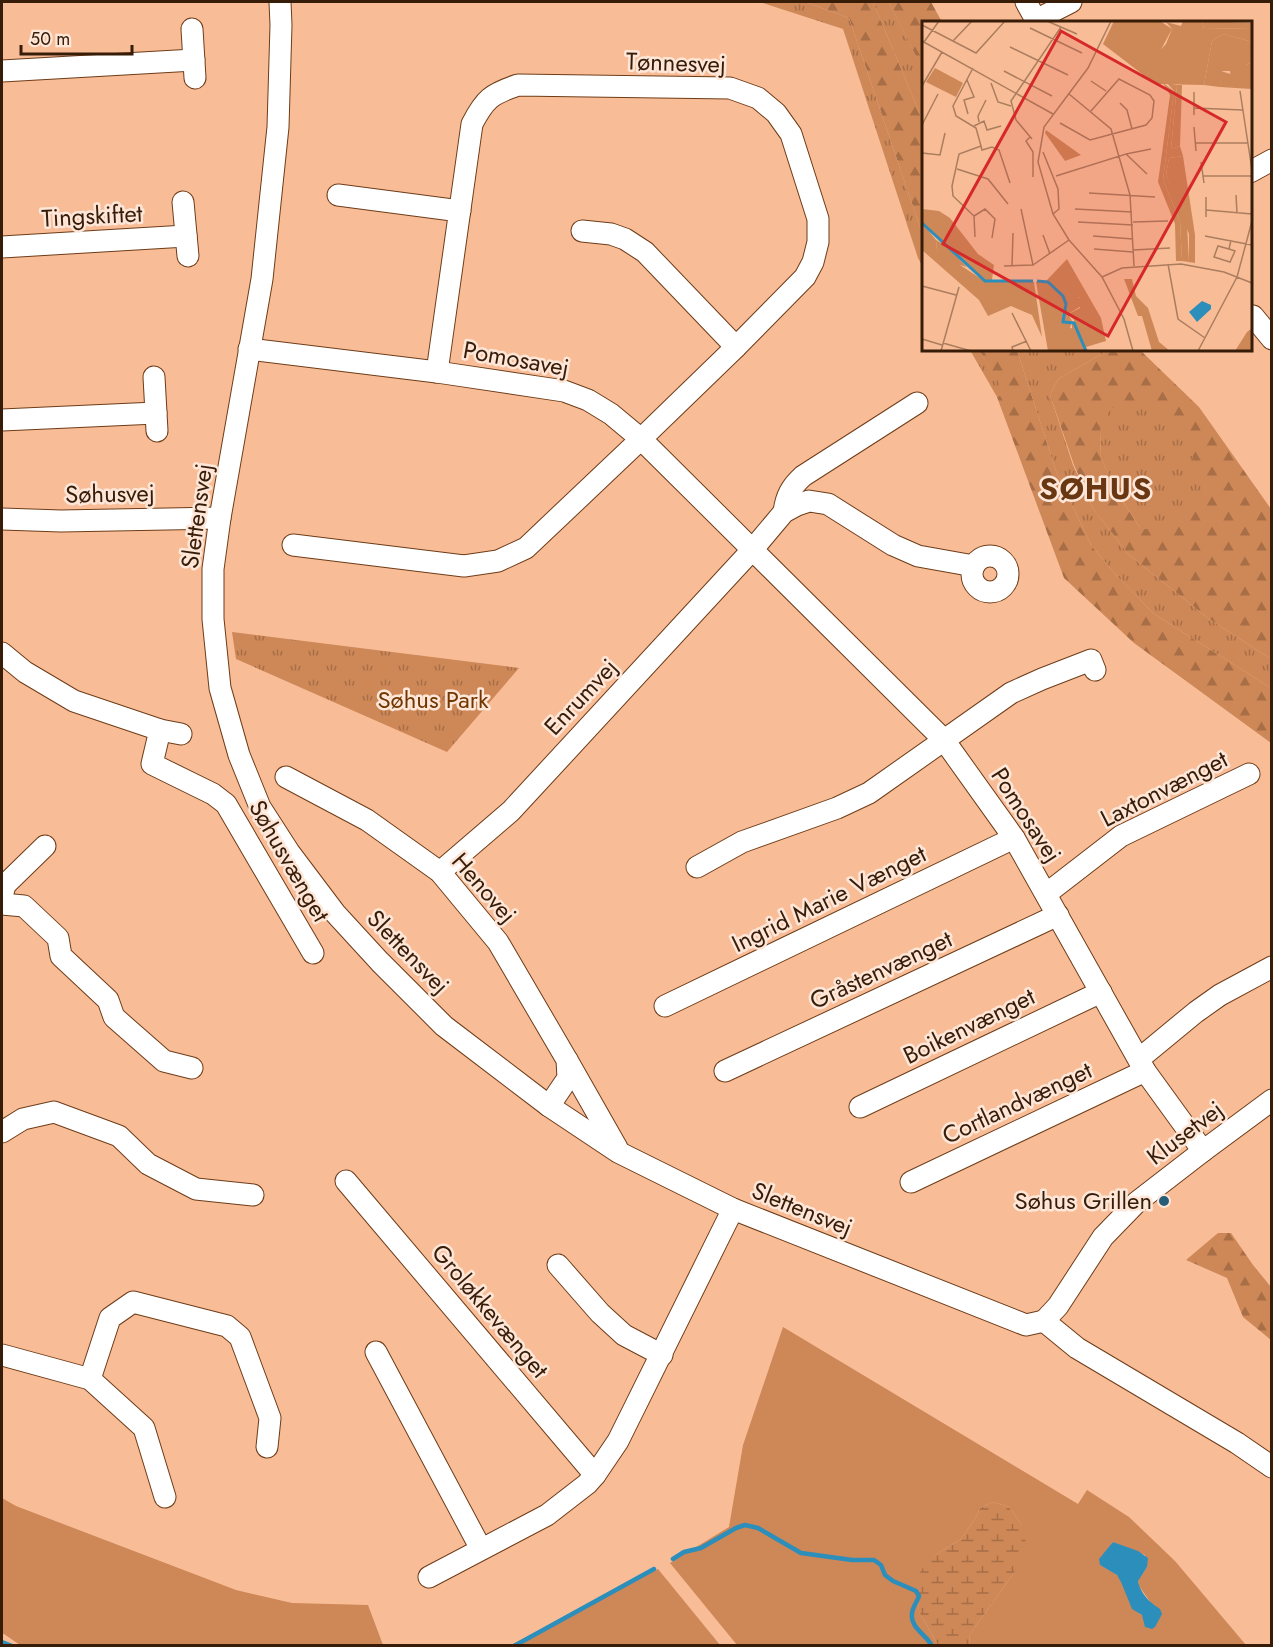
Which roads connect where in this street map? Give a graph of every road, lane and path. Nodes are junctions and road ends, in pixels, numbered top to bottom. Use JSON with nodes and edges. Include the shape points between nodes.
{"nodes":[{"id":1,"x":280,"y":2,"type":"edge"},
{"id":2,"x":1071,"y":2,"type":"edge"},
{"id":3,"x":1033,"y":15,"type":"edge"},
{"id":4,"x":192,"y":29,"type":"dead end"},
{"id":5,"x":2,"y":71,"type":"edge"},
{"id":6,"x":338,"y":195,"type":"dead end"},
{"id":7,"x":183,"y":202,"type":"dead end"},
{"id":8,"x":460,"y":211,"type":"junction"},
{"id":9,"x":582,"y":231,"type":"dead end"},
{"id":10,"x":2,"y":247,"type":"edge"},
{"id":11,"x":1253,"y":316,"type":"dead end"},
{"id":12,"x":1272,"y":339,"type":"edge"},
{"id":13,"x":736,"y":347,"type":"junction"},
{"id":14,"x":249,"y":349,"type":"junction"},
{"id":15,"x":437,"y":372,"type":"junction"},
{"id":16,"x":154,"y":377,"type":"dead end"},
{"id":17,"x":917,"y":403,"type":"dead end"},
{"id":18,"x":2,"y":420,"type":"edge"},
{"id":19,"x":641,"y":440,"type":"junction"},
{"id":20,"x":784,"y":512,"type":"junction"},
{"id":21,"x":220,"y":518,"type":"junction"},
{"id":22,"x":2,"y":519,"type":"edge"},
{"id":23,"x":293,"y":545,"type":"dead end"},
{"id":24,"x":753,"y":549,"type":"junction"},
{"id":25,"x":974,"y":566,"type":"dead end"},
{"id":26,"x":2,"y":653,"type":"edge"},
{"id":27,"x":1095,"y":670,"type":"dead end"},
{"id":28,"x":160,"y":730,"type":"junction"},
{"id":29,"x":181,"y":734,"type":"dead end"},
{"id":30,"x":944,"y":740,"type":"junction"},
{"id":31,"x":1249,"y":774,"type":"dead end"},
{"id":32,"x":286,"y":777,"type":"dead end"},
{"id":33,"x":1014,"y":838,"type":"junction"},
{"id":34,"x":45,"y":846,"type":"dead end"},
{"id":35,"x":697,"y":867,"type":"dead end"},
{"id":36,"x":440,"y":872,"type":"junction"},
{"id":37,"x":1046,"y":894,"type":"junction"},
{"id":38,"x":2,"y":897,"type":"edge"},
{"id":39,"x":2,"y":904,"type":"edge"},
{"id":40,"x":1058,"y":915,"type":"junction"},
{"id":41,"x":313,"y":953,"type":"dead end"},
{"id":42,"x":1272,"y":967,"type":"edge"},
{"id":43,"x":1101,"y":992,"type":"junction"},
{"id":44,"x":665,"y":1006,"type":"dead end"},
{"id":45,"x":567,"y":1060,"type":"junction"},
{"id":46,"x":1142,"y":1065,"type":"junction"},
{"id":47,"x":192,"y":1068,"type":"dead end"},
{"id":48,"x":725,"y":1071,"type":"dead end"},
{"id":49,"x":1272,"y":1100,"type":"edge"},
{"id":50,"x":549,"y":1106,"type":"junction"},
{"id":51,"x":860,"y":1107,"type":"dead end"},
{"id":52,"x":2,"y":1132,"type":"edge"},
{"id":53,"x":1203,"y":1151,"type":"junction"},
{"id":54,"x":618,"y":1152,"type":"junction"},
{"id":55,"x":346,"y":1181,"type":"dead end"},
{"id":56,"x":911,"y":1182,"type":"dead end"},
{"id":57,"x":253,"y":1195,"type":"dead end"},
{"id":58,"x":733,"y":1209,"type":"junction"},
{"id":59,"x":558,"y":1265,"type":"dead end"},
{"id":60,"x":1044,"y":1321,"type":"junction"},
{"id":61,"x":376,"y":1352,"type":"dead end"},
{"id":62,"x":2,"y":1355,"type":"edge"},
{"id":63,"x":662,"y":1355,"type":"junction"},
{"id":64,"x":90,"y":1379,"type":"junction"},
{"id":65,"x":267,"y":1447,"type":"dead end"},
{"id":66,"x":1272,"y":1467,"type":"edge"},
{"id":67,"x":595,"y":1475,"type":"junction"},
{"id":68,"x":165,"y":1497,"type":"dead end"},
{"id":69,"x":481,"y":1549,"type":"junction"},
{"id":70,"x":429,"y":1577,"type":"dead end"}],
"edges":[{"from":1,"to":14,"type":"street","name":"Slettensvej","via":[[279,127],[262,279]]},
{"from":2,"to":3,"type":"street"},
{"from":4,"to":5,"type":"street","via":[[194,69]]},
{"from":6,"to":8,"type":"street"},
{"from":7,"to":10,"type":"street","name":"Tingskiftet","via":[[187,246]]},
{"from":8,"to":13,"type":"street","name":"Tønnesvej","via":[[472,124],[482,104],[498,91],[518,85],[730,88],[758,98],[776,112],[791,134],[818,219],[818,242],[805,277]]},
{"from":8,"to":15,"type":"street","name":"Tønnesvej"},
{"from":9,"to":13,"type":"street","via":[[611,234],[645,252]]},
{"from":11,"to":12,"type":"street"},
{"from":13,"to":19,"type":"street","name":"Tønnesvej"},
{"from":14,"to":15,"type":"street","name":"Pomosavej"},
{"from":14,"to":21,"type":"street","name":"Slettensvej"},
{"from":15,"to":19,"type":"street","name":"Pomosavej","via":[[564,391],[611,414]]},
{"from":16,"to":18,"type":"street","via":[[156,422]]},
{"from":17,"to":20,"type":"street","via":[[803,476],[786,498]]},
{"from":19,"to":23,"type":"street","name":"Tønnesvej","via":[[526,548],[498,561],[464,566]]},
{"from":19,"to":24,"type":"street","name":"Pomosavej"},
{"from":20,"to":24,"type":"street"},
{"from":20,"to":25,"type":"street","via":[[810,501],[828,504],[901,549]]},
{"from":21,"to":22,"type":"street","name":"Søhusvej"},
{"from":21,"to":50,"type":"street","name":"Slettensvej","via":[[213,569],[220,688],[238,755],[260,807],[335,913],[380,962],[444,1026]]},
{"from":24,"to":30,"type":"street","name":"Pomosavej"},
{"from":24,"to":36,"type":"street","name":"Enrumvej","via":[[511,811]]},
{"from":26,"to":28,"type":"street","via":[[25,672],[74,701]]},
{"from":27,"to":30,"type":"street","via":[[1091,660],[1011,693]]},
{"from":28,"to":29,"type":"street"},
{"from":28,"to":41,"type":"street","name":"Søhusvænget","via":[[152,764],[226,804]]},
{"from":30,"to":33,"type":"street","name":"Pomosavej"},
{"from":30,"to":35,"type":"street","via":[[869,793],[742,842]]},
{"from":31,"to":37,"type":"street","name":"Laxtonvænget","via":[[1121,836]]},
{"from":32,"to":36,"type":"street","name":"Henovej","via":[[367,820]]},
{"from":33,"to":37,"type":"street","name":"Pomosavej"},
{"from":33,"to":44,"type":"street","name":"Ingrid Marie Vænget"},
{"from":34,"to":38,"type":"street","via":[[5,885]]},
{"from":36,"to":45,"type":"street","name":"Henovej","via":[[498,942]]},
{"from":37,"to":40,"type":"street","name":"Pomosavej"},
{"from":39,"to":47,"type":"street","via":[[24,906],[58,938],[61,956],[108,1000],[114,1017],[164,1060]]},
{"from":40,"to":43,"type":"street","name":"Pomosavej"},
{"from":40,"to":48,"type":"street","name":"Gråstenvænget"},
{"from":42,"to":46,"type":"street","name":"Cortlandvænget","via":[[1196,1012]]},
{"from":43,"to":46,"type":"street","name":"Pomosavej"},
{"from":43,"to":51,"type":"street","name":"Boikenvænget"},
{"from":45,"to":50,"type":"street","via":[[568,1078]]},
{"from":45,"to":54,"type":"street","name":"Henovej"},
{"from":46,"to":53,"type":"street","name":"Pomosavej"},
{"from":46,"to":56,"type":"street","name":"Cortlandvænget"},
{"from":49,"to":53,"type":"street","name":"Klusetvej"},
{"from":50,"to":54,"type":"street","name":"Slettensvej"},
{"from":52,"to":57,"type":"street","via":[[23,1119],[54,1112],[119,1136],[148,1164],[196,1189]]},
{"from":53,"to":60,"type":"street","name":"Klusetvej","via":[[1137,1202],[1103,1237]]},
{"from":54,"to":58,"type":"street","name":"Slettensvej"},
{"from":55,"to":67,"type":"street","name":"Groløkkevænget"},
{"from":58,"to":60,"type":"street","name":"Slettensvej","via":[[1026,1325]]},
{"from":58,"to":63,"type":"street"},
{"from":59,"to":63,"type":"street","via":[[624,1335]]},
{"from":60,"to":66,"type":"street","via":[[1077,1348]]},
{"from":61,"to":69,"type":"street"},
{"from":62,"to":64,"type":"street"},
{"from":63,"to":67,"type":"street","via":[[618,1441]]},
{"from":64,"to":65,"type":"street","via":[[110,1318],[133,1302],[226,1326],[240,1337],[270,1418]]},
{"from":64,"to":68,"type":"street","via":[[144,1428]]},
{"from":67,"to":69,"type":"street","via":[[547,1515]]},
{"from":69,"to":70,"type":"street"}]}
